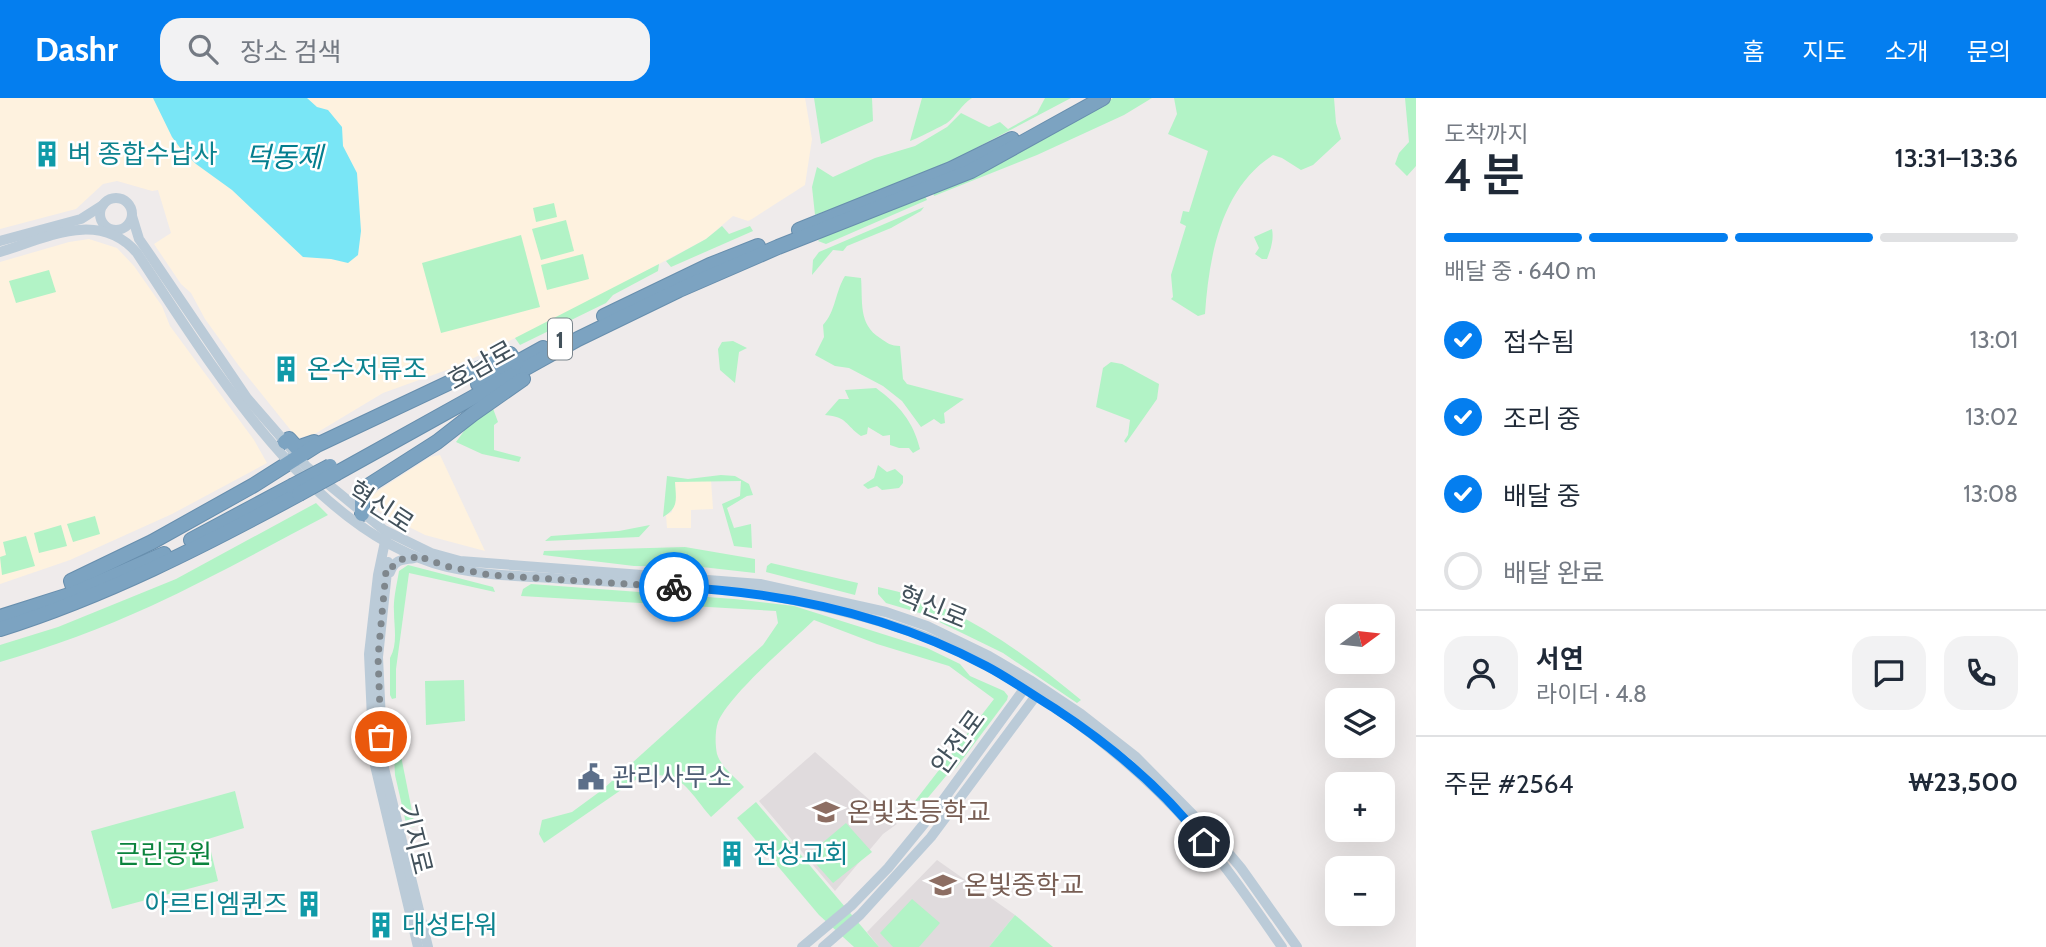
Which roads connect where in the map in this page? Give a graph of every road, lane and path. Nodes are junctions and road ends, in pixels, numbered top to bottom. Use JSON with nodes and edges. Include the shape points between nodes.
{"nodes":[{"id":1,"x":1086,"y":98,"type":"edge"},
{"id":2,"x":1103,"y":98,"type":"edge"},
{"id":3,"x":103,"y":205,"type":"junction"},
{"id":4,"x":132,"y":216,"type":"junction"},
{"id":5,"x":827,"y":223,"type":"junction"},
{"id":6,"x":112,"y":231,"type":"junction"},
{"id":7,"x":800,"y":234,"type":"junction"},
{"id":8,"x":0,"y":241,"type":"edge"},
{"id":9,"x":0,"y":252,"type":"edge"},
{"id":10,"x":562,"y":349,"type":"junction"},
{"id":11,"x":516,"y":363,"type":"junction"},
{"id":12,"x":285,"y":442,"type":"junction"},
{"id":13,"x":317,"y":445,"type":"junction"},
{"id":14,"x":293,"y":460,"type":"junction"},
{"id":15,"x":333,"y":470,"type":"junction"},
{"id":16,"x":296,"y":490,"type":"junction"},
{"id":17,"x":362,"y":514,"type":"junction"},
{"id":18,"x":374,"y":534,"type":"junction"},
{"id":19,"x":389,"y":538,"type":"junction"},
{"id":20,"x":416,"y":555,"type":"junction"},
{"id":21,"x":382,"y":556,"type":"junction"},
{"id":22,"x":386,"y":571,"type":"junction"},
{"id":23,"x":75,"y":593,"type":"junction"},
{"id":24,"x":0,"y":617,"type":"edge"},
{"id":25,"x":0,"y":629,"type":"edge"},
{"id":26,"x":1027,"y":684,"type":"junction"},
{"id":27,"x":1039,"y":692,"type":"junction"},
{"id":28,"x":418,"y":947,"type":"edge"},
{"id":29,"x":428,"y":947,"type":"edge"},
{"id":30,"x":802,"y":947,"type":"edge"},
{"id":31,"x":823,"y":947,"type":"edge"},
{"id":32,"x":1283,"y":947,"type":"edge"},
{"id":33,"x":1297,"y":947,"type":"edge"}],
"edges":[{"from":1,"to":5,"type":"highway","name":"호남로","number":"1","via":[[951,169]]},
{"from":2,"to":5,"type":"highway","name":"호남로","number":"1","via":[[971,171]]},
{"from":3,"to":4,"type":"main road","via":[[121,199],[130,205]]},
{"from":3,"to":6,"type":"main road","via":[[100,216]]},
{"from":3,"to":8,"type":"main road","via":[[81,219]]},
{"from":4,"to":6,"type":"main road","via":[[126,227]]},
{"from":4,"to":12,"type":"main road","name":"혁신로","via":[[145,249],[247,398]]},
{"from":5,"to":7,"type":"highway","name":"호남로","number":"1"},
{"from":6,"to":9,"type":"main road","via":[[83,229]]},
{"from":6,"to":14,"type":"main road","name":"혁신로","via":[[137,253],[240,403]]},
{"from":7,"to":10,"type":"highway","name":"호남로","number":"1"},
{"from":7,"to":11,"type":"highway","name":"호남로","number":"1","via":[[710,265]]},
{"from":10,"to":15,"type":"highway","name":"호남로","number":"1"},
{"from":10,"to":17,"type":"highway","via":[[565,356],[526,377],[368,486],[362,493]]},
{"from":11,"to":13,"type":"highway","via":[[510,354]]},
{"from":11,"to":15,"type":"highway","name":"호남로","number":"1"},
{"from":12,"to":13,"type":"highway","via":[[289,439],[297,448]]},
{"from":12,"to":14,"type":"main road","name":"혁신로"},
{"from":13,"to":14,"type":"highway"},
{"from":14,"to":17,"type":"main road","name":"혁신로"},
{"from":14,"to":18,"type":"main road","name":"혁신로","via":[[326,498]]},
{"from":14,"to":23,"type":"highway","via":[[152,542],[71,581]]},
{"from":15,"to":16,"type":"highway","name":"호남로","number":"1","bridge":true},
{"from":16,"to":23,"type":"highway","name":"호남로","number":"1"},
{"from":16,"to":25,"type":"highway","name":"호남로","number":"1","via":[[209,542],[118,586]]},
{"from":17,"to":19,"type":"main road","name":"혁신로"},
{"from":18,"to":19,"type":"main road","name":"혁신로"},
{"from":18,"to":21,"type":"main road"},
{"from":19,"to":20,"type":"main road","name":"혁신로"},
{"from":19,"to":21,"type":"main road","name":"기지로"},
{"from":19,"to":22,"type":"main road","name":"기지로"},
{"from":19,"to":26,"type":"main road","name":"혁신로","via":[[460,561],[724,579],[799,591],[909,619],[989,656]]},
{"from":20,"to":22,"type":"main road"},
{"from":20,"to":26,"type":"main road","name":"혁신로","via":[[490,575],[725,589],[800,601],[925,638]]},
{"from":21,"to":28,"type":"main road","name":"기지로","via":[[369,654],[374,761]]},
{"from":22,"to":29,"type":"main road","name":"기지로","via":[[378,657],[383,764]]},
{"from":23,"to":24,"type":"highway","name":"호남로","number":"1"},
{"from":26,"to":27,"type":"main road","name":"혁신로"},
{"from":26,"to":30,"type":"main road","name":"안전로","via":[[888,868],[852,906]]},
{"from":27,"to":31,"type":"main road","name":"안전로","via":[[931,837],[860,915]]},
{"from":27,"to":32,"type":"main road","name":"혁신로","via":[[1132,765],[1185,820]]},
{"from":27,"to":33,"type":"main road","name":"혁신로","via":[[1136,757],[1167,786],[1232,857]]}]}
